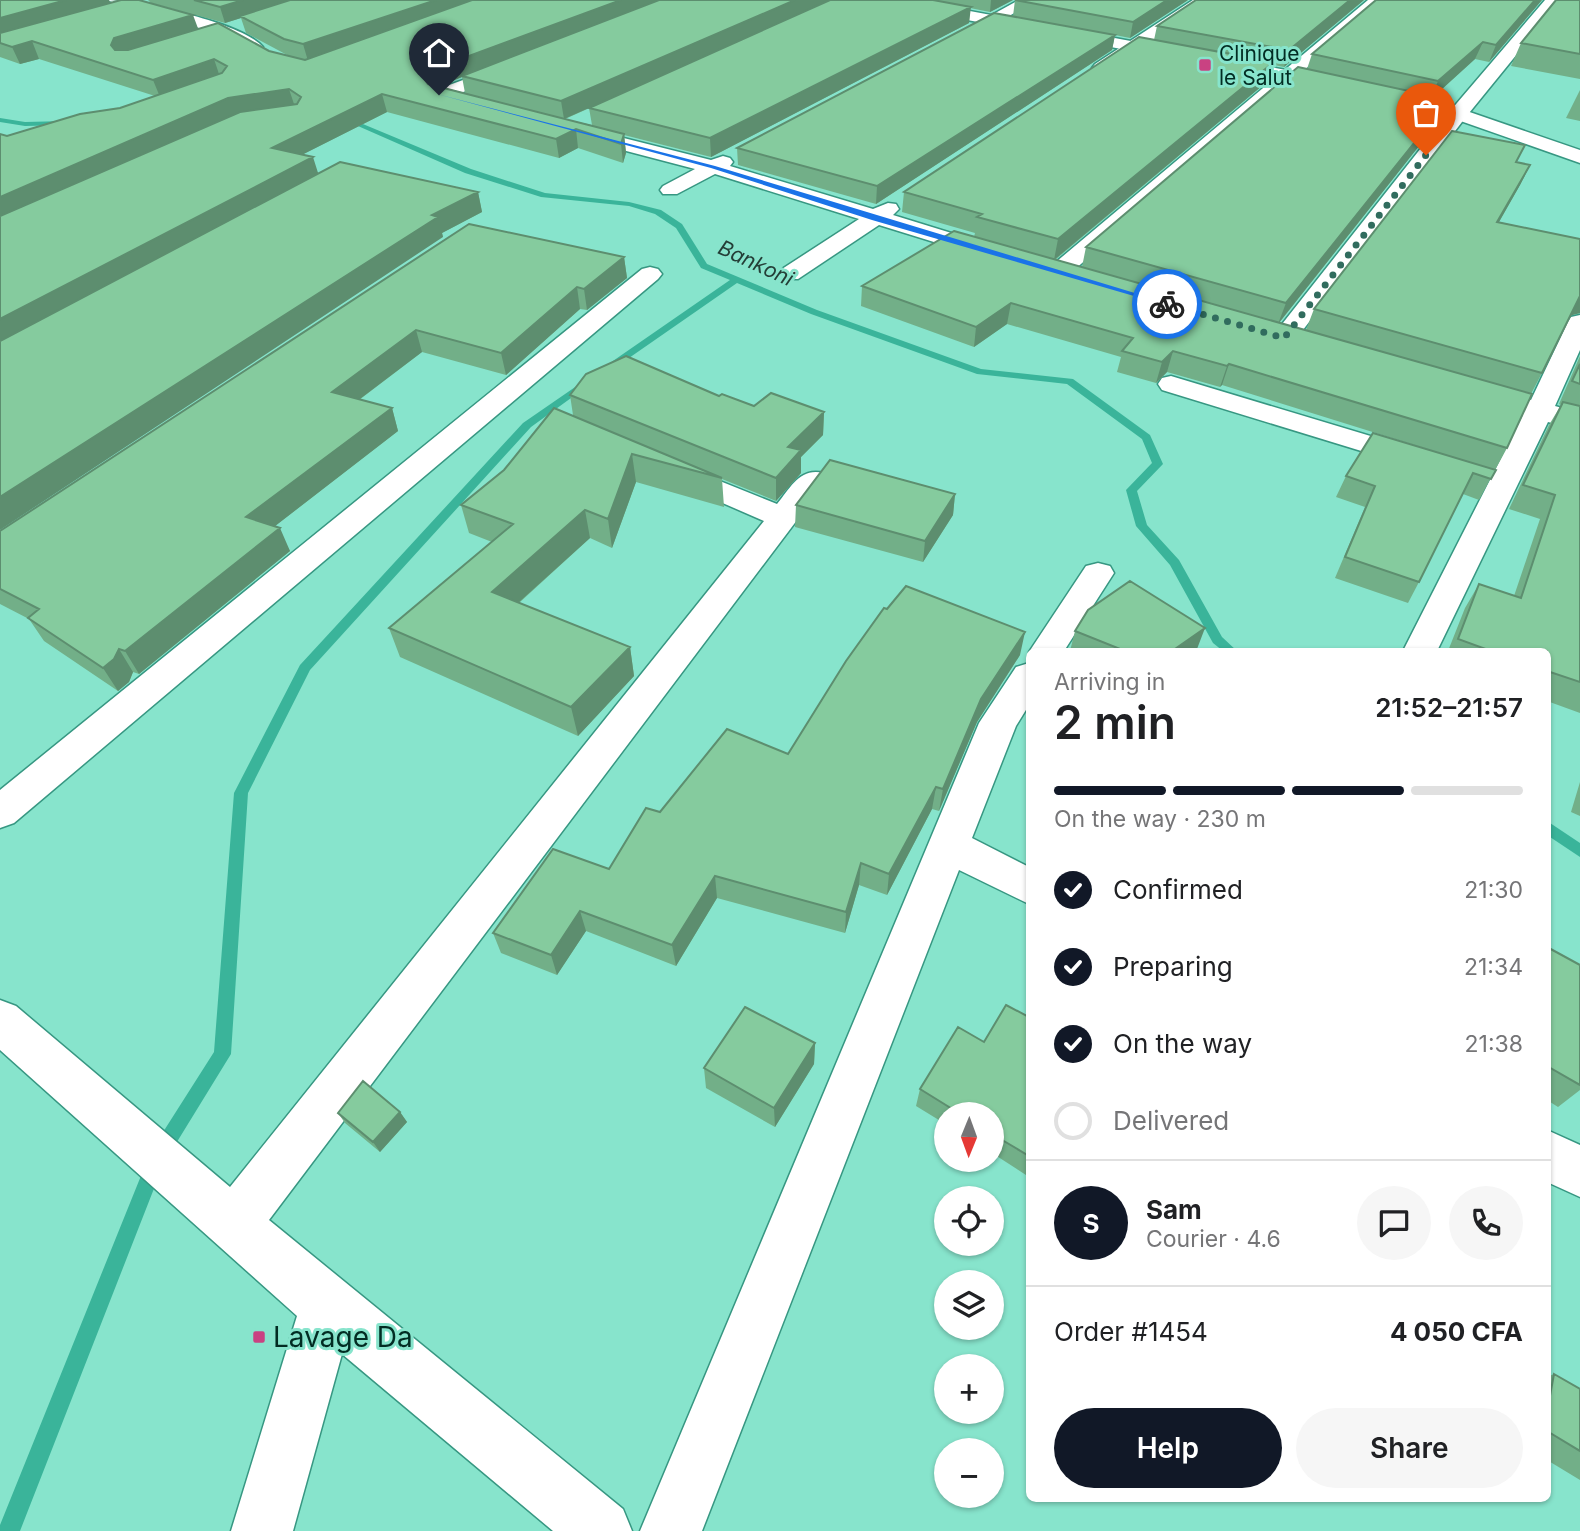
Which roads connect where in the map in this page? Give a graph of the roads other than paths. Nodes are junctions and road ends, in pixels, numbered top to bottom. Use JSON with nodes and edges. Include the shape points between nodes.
{"nodes":[{"id":1,"x":156,"y":0,"type":"edge"},
{"id":2,"x":887,"y":0,"type":"edge"},
{"id":3,"x":1030,"y":0,"type":"edge"},
{"id":4,"x":1203,"y":0,"type":"edge"},
{"id":5,"x":1377,"y":0,"type":"edge"},
{"id":6,"x":1553,"y":0,"type":"edge"},
{"id":7,"x":113,"y":6,"type":"edge"},
{"id":8,"x":135,"y":6,"type":"junction"},
{"id":9,"x":990,"y":21,"type":"junction"},
{"id":10,"x":251,"y":23,"type":"edge"},
{"id":11,"x":225,"y":31,"type":"junction"},
{"id":12,"x":201,"y":38,"type":"edge"},
{"id":13,"x":942,"y":46,"type":"edge"},
{"id":14,"x":1132,"y":48,"type":"junction"},
{"id":15,"x":270,"y":56,"type":"edge"},
{"id":16,"x":530,"y":60,"type":"edge"},
{"id":17,"x":1286,"y":75,"type":"junction"},
{"id":18,"x":1087,"y":77,"type":"edge"},
{"id":19,"x":477,"y":105,"type":"edge"},
{"id":20,"x":1458,"y":114,"type":"junction"},
{"id":21,"x":590,"y":117,"type":"edge"},
{"id":22,"x":737,"y":154,"type":"edge"},
{"id":23,"x":1580,"y":157,"type":"edge"},
{"id":24,"x":713,"y":167,"type":"junction"},
{"id":25,"x":670,"y":190,"type":"dead end"},
{"id":26,"x":908,"y":196,"type":"edge"},
{"id":27,"x":874,"y":218,"type":"junction"},
{"id":28,"x":1058,"y":272,"type":"junction"},
{"id":29,"x":650,"y":274,"type":"dead end"},
{"id":30,"x":790,"y":274,"type":"dead end"},
{"id":31,"x":1085,"y":280,"type":"edge"},
{"id":32,"x":1580,"y":322,"type":"edge"},
{"id":33,"x":1257,"y":330,"type":"edge"},
{"id":34,"x":1284,"y":338,"type":"junction"},
{"id":35,"x":1310,"y":345,"type":"edge"},
{"id":36,"x":1171,"y":384,"type":"dead end"},
{"id":37,"x":1458,"y":388,"type":"edge"},
{"id":38,"x":1539,"y":411,"type":"junction"},
{"id":39,"x":1580,"y":422,"type":"edge"},
{"id":40,"x":648,"y":460,"type":"edge"},
{"id":41,"x":1438,"y":465,"type":"edge"},
{"id":42,"x":813,"y":479,"type":"edge"},
{"id":43,"x":783,"y":518,"type":"junction"},
{"id":44,"x":1098,"y":573,"type":"dead end"},
{"id":45,"x":1048,"y":648,"type":"edge"},
{"id":46,"x":1421,"y":648,"type":"edge"},
{"id":47,"x":1026,"y":681,"type":"edge"},
{"id":48,"x":0,"y":812,"type":"edge"},
{"id":49,"x":948,"y":845,"type":"junction"},
{"id":50,"x":1026,"y":885,"type":"edge"},
{"id":51,"x":0,"y":1021,"type":"edge"},
{"id":52,"x":1551,"y":1157,"type":"edge"},
{"id":53,"x":1580,"y":1172,"type":"edge"},
{"id":54,"x":233,"y":1224,"type":"junction"},
{"id":55,"x":328,"y":1306,"type":"junction"},
{"id":56,"x":262,"y":1531,"type":"edge"},
{"id":57,"x":601,"y":1531,"type":"edge"},
{"id":58,"x":671,"y":1531,"type":"edge"}],
"edges":[{"from":1,"to":8,"type":"street"},
{"from":2,"to":9,"type":"street"},
{"from":3,"to":9,"type":"street"},
{"from":4,"to":14,"type":"street"},
{"from":5,"to":17,"type":"street"},
{"from":6,"to":20,"type":"street"},
{"from":7,"to":8,"type":"street"},
{"from":8,"to":11,"type":"street"},
{"from":9,"to":13,"type":"street"},
{"from":9,"to":14,"type":"street"},
{"from":10,"to":11,"type":"street"},
{"from":11,"to":12,"type":"street"},
{"from":11,"to":15,"type":"street"},
{"from":14,"to":17,"type":"street"},
{"from":14,"to":18,"type":"street"},
{"from":16,"to":19,"type":"street","via":[[439,95]]},
{"from":17,"to":20,"type":"street"},
{"from":17,"to":28,"type":"street"},
{"from":20,"to":23,"type":"street"},
{"from":20,"to":34,"type":"street"},
{"from":21,"to":24,"type":"street","via":[[559,127]]},
{"from":22,"to":24,"type":"street"},
{"from":24,"to":25,"type":"street"},
{"from":24,"to":27,"type":"street"},
{"from":26,"to":27,"type":"street"},
{"from":27,"to":28,"type":"street"},
{"from":27,"to":30,"type":"street"},
{"from":28,"to":31,"type":"street"},
{"from":29,"to":48,"type":"street"},
{"from":32,"to":38,"type":"street"},
{"from":33,"to":34,"type":"street"},
{"from":34,"to":35,"type":"street"},
{"from":36,"to":41,"type":"street"},
{"from":37,"to":38,"type":"street"},
{"from":38,"to":39,"type":"street"},
{"from":38,"to":46,"type":"street","via":[[1492,481]]},
{"from":40,"to":43,"type":"street"},
{"from":42,"to":43,"type":"street"},
{"from":43,"to":54,"type":"street"},
{"from":44,"to":45,"type":"street"},
{"from":47,"to":49,"type":"street","via":[[998,723]]},
{"from":49,"to":50,"type":"street"},
{"from":49,"to":58,"type":"street"},
{"from":51,"to":54,"type":"street"},
{"from":52,"to":53,"type":"street"},
{"from":54,"to":55,"type":"street"},
{"from":55,"to":56,"type":"street"},
{"from":55,"to":57,"type":"street"}]}
